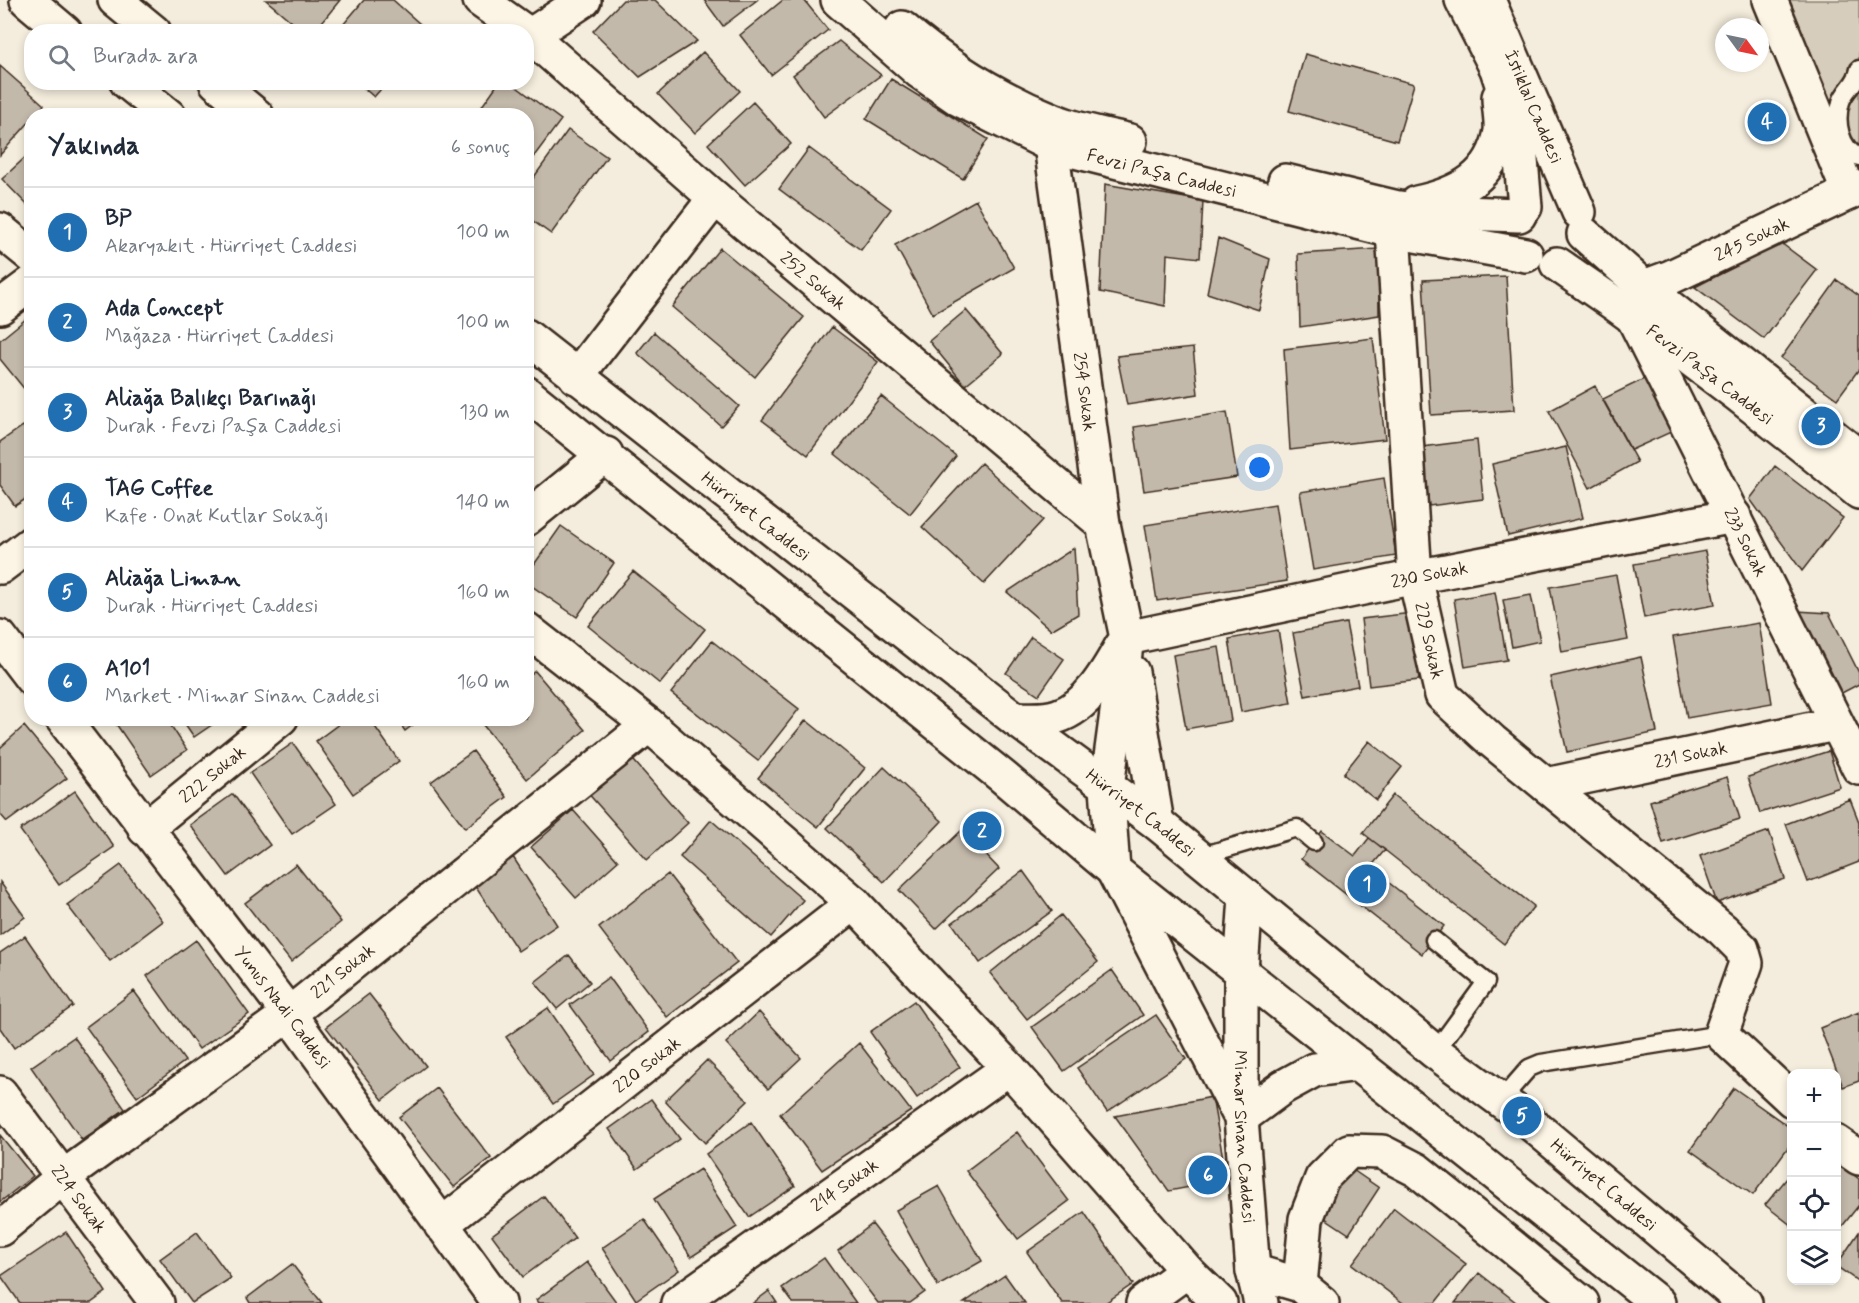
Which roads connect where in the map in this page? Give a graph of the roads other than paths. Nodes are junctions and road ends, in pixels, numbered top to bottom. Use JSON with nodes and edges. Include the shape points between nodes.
{"nodes":[{"id":1,"x":27,"y":0,"type":"edge"},
{"id":2,"x":115,"y":0,"type":"edge"},
{"id":3,"x":480,"y":0,"type":"edge"},
{"id":4,"x":584,"y":0,"type":"edge"},
{"id":5,"x":838,"y":0,"type":"edge"},
{"id":6,"x":869,"y":0,"type":"edge"},
{"id":7,"x":1462,"y":0,"type":"edge"},
{"id":8,"x":1488,"y":0,"type":"edge"},
{"id":9,"x":1770,"y":0,"type":"edge"},
{"id":10,"x":55,"y":24,"type":"edge"},
{"id":11,"x":144,"y":24,"type":"edge"},
{"id":12,"x":515,"y":24,"type":"edge"},
{"id":13,"x":534,"y":29,"type":"edge"},
{"id":14,"x":534,"y":38,"type":"edge"},
{"id":15,"x":1497,"y":69,"type":"junction"},
{"id":16,"x":1859,"y":69,"type":"edge"},
{"id":17,"x":137,"y":90,"type":"edge"},
{"id":18,"x":226,"y":90,"type":"edge"},
{"id":19,"x":159,"y":108,"type":"edge"},
{"id":20,"x":247,"y":108,"type":"edge"},
{"id":21,"x":1054,"y":134,"type":"junction"},
{"id":22,"x":1859,"y":158,"type":"edge"},
{"id":23,"x":1854,"y":190,"type":"edge"},
{"id":24,"x":715,"y":198,"type":"junction"},
{"id":25,"x":1522,"y":211,"type":"junction"},
{"id":26,"x":1395,"y":220,"type":"junction"},
{"id":27,"x":1582,"y":223,"type":"junction"},
{"id":28,"x":0,"y":230,"type":"edge"},
{"id":29,"x":24,"y":250,"type":"edge"},
{"id":30,"x":1541,"y":260,"type":"junction"},
{"id":31,"x":24,"y":289,"type":"edge"},
{"id":32,"x":1638,"y":301,"type":"junction"},
{"id":33,"x":0,"y":308,"type":"edge"},
{"id":34,"x":534,"y":343,"type":"edge"},
{"id":35,"x":576,"y":377,"type":"junction"},
{"id":36,"x":534,"y":399,"type":"edge"},
{"id":37,"x":606,"y":454,"type":"junction"},
{"id":38,"x":1859,"y":457,"type":"edge"},
{"id":39,"x":1859,"y":492,"type":"edge"},
{"id":40,"x":534,"y":512,"type":"edge"},
{"id":41,"x":1734,"y":516,"type":"junction"},
{"id":42,"x":1102,"y":524,"type":"junction"},
{"id":43,"x":24,"y":549,"type":"edge"},
{"id":44,"x":0,"y":567,"type":"edge"},
{"id":45,"x":1415,"y":578,"type":"junction"},
{"id":46,"x":534,"y":635,"type":"edge"},
{"id":47,"x":0,"y":637,"type":"edge"},
{"id":48,"x":1127,"y":638,"type":"junction"},
{"id":49,"x":24,"y":668,"type":"edge"},
{"id":50,"x":1015,"y":719,"type":"junction"},
{"id":51,"x":1835,"y":724,"type":"junction"},
{"id":52,"x":649,"y":725,"type":"junction"},
{"id":53,"x":68,"y":726,"type":"edge"},
{"id":54,"x":271,"y":726,"type":"edge"},
{"id":55,"x":1859,"y":768,"type":"edge"},
{"id":56,"x":1546,"y":785,"type":"junction"},
{"id":57,"x":1107,"y":787,"type":"junction"},
{"id":58,"x":1156,"y":823,"type":"junction"},
{"id":59,"x":145,"y":829,"type":"junction"},
{"id":60,"x":1314,"y":842,"type":"dead end"},
{"id":61,"x":1197,"y":857,"type":"junction"},
{"id":62,"x":1113,"y":870,"type":"junction"},
{"id":63,"x":1246,"y":896,"type":"junction"},
{"id":64,"x":854,"y":903,"type":"junction"},
{"id":65,"x":1434,"y":940,"type":"dead end"},
{"id":66,"x":1241,"y":971,"type":"junction"},
{"id":67,"x":289,"y":1014,"type":"junction"},
{"id":68,"x":1721,"y":1034,"type":"junction"},
{"id":69,"x":1435,"y":1052,"type":"junction"},
{"id":70,"x":1359,"y":1064,"type":"junction"},
{"id":71,"x":1010,"y":1068,"type":"junction"},
{"id":72,"x":0,"y":1093,"type":"edge"},
{"id":73,"x":1787,"y":1096,"type":"edge"},
{"id":74,"x":1501,"y":1100,"type":"junction"},
{"id":75,"x":1241,"y":1118,"type":"junction"},
{"id":76,"x":1859,"y":1130,"type":"edge"},
{"id":77,"x":1841,"y":1138,"type":"edge"},
{"id":78,"x":1841,"y":1144,"type":"edge"},
{"id":79,"x":1859,"y":1158,"type":"edge"},
{"id":80,"x":62,"y":1178,"type":"junction"},
{"id":81,"x":441,"y":1225,"type":"junction"},
{"id":82,"x":0,"y":1229,"type":"edge"},
{"id":83,"x":1187,"y":1271,"type":"junction"},
{"id":84,"x":1254,"y":1271,"type":"junction"},
{"id":85,"x":1311,"y":1294,"type":"edge"},
{"id":86,"x":158,"y":1303,"type":"edge"},
{"id":87,"x":499,"y":1303,"type":"edge"},
{"id":88,"x":678,"y":1303,"type":"edge"},
{"id":89,"x":1143,"y":1303,"type":"edge"},
{"id":90,"x":1220,"y":1303,"type":"edge"},
{"id":91,"x":1262,"y":1303,"type":"edge"},
{"id":92,"x":1582,"y":1303,"type":"edge"},
{"id":93,"x":1658,"y":1303,"type":"edge"},
{"id":94,"x":1745,"y":1303,"type":"edge"}],
"edges":[{"from":1,"to":10,"type":"main road"},
{"from":2,"to":11,"type":"main road"},
{"from":3,"to":12,"type":"main road","name":"252 Sokak"},
{"from":4,"to":13,"type":"main road"},
{"from":5,"to":21,"type":"main road","name":"Fevzi Paşa Caddesi","via":[[920,72],[959,99]]},
{"from":6,"to":21,"type":"main road","name":"Fevzi Paşa Caddesi","via":[[928,51],[1002,95]]},
{"from":7,"to":15,"type":"main road","name":"İstiklal Caddesi"},
{"from":8,"to":27,"type":"main road","name":"İstiklal Caddesi","via":[[1512,49]]},
{"from":9,"to":23,"type":"main road"},
{"from":14,"to":24,"type":"main road","name":"252 Sokak"},
{"from":15,"to":25,"type":"main road","name":"İstiklal Caddesi","via":[[1519,136]]},
{"from":15,"to":26,"type":"main road","via":[[1501,130],[1487,166],[1466,187]]},
{"from":16,"to":22,"type":"lane","via":[[1858,80],[1841,100],[1838,128],[1851,153]]},
{"from":17,"to":19,"type":"main road"},
{"from":18,"to":20,"type":"main road"},
{"from":21,"to":26,"type":"main road","name":"Fevzi Paşa Caddesi"},
{"from":21,"to":42,"type":"main road","name":"254 Sokak"},
{"from":23,"to":32,"type":"main road","name":"245 Sokak","via":[[1671,278]]},
{"from":24,"to":35,"type":"main road"},
{"from":24,"to":42,"type":"main road","name":"252 Sokak"},
{"from":25,"to":26,"type":"main road","name":"Fevzi Paşa Caddesi","via":[[1433,212]]},
{"from":25,"to":27,"type":"main road","name":"Fevzi Paşa Caddesi","via":[[1544,197],[1554,196],[1564,199]]},
{"from":25,"to":30,"type":"main road","via":[[1516,237]]},
{"from":26,"to":30,"type":"main road","name":"Fevzi Paşa Caddesi"},
{"from":26,"to":45,"type":"main road","name":"229 Sokak"},
{"from":27,"to":30,"type":"main road","via":[[1576,254]]},
{"from":27,"to":32,"type":"main road","name":"Fevzi Paşa Caddesi"},
{"from":28,"to":29,"type":"main road"},
{"from":30,"to":32,"type":"main road","name":"Fevzi Paşa Caddesi"},
{"from":31,"to":33,"type":"main road"},
{"from":32,"to":38,"type":"main road","name":"Fevzi Paşa Caddesi"},
{"from":32,"to":39,"type":"main road","name":"Fevzi Paşa Caddesi"},
{"from":32,"to":41,"type":"main road","name":"233 Sokak"},
{"from":34,"to":35,"type":"main road","name":"Hürriyet Caddesi"},
{"from":35,"to":50,"type":"main road","name":"Hürriyet Caddesi"},
{"from":36,"to":37,"type":"main road"},
{"from":37,"to":40,"type":"main road"},
{"from":37,"to":62,"type":"main road"},
{"from":41,"to":45,"type":"main road","name":"230 Sokak"},
{"from":41,"to":51,"type":"main road","name":"233 Sokak"},
{"from":42,"to":48,"type":"main road","name":"254 Sokak"},
{"from":43,"to":44,"type":"main road"},
{"from":45,"to":48,"type":"main road","name":"230 Sokak"},
{"from":45,"to":56,"type":"main road","name":"229 Sokak","via":[[1442,695]]},
{"from":46,"to":52,"type":"main road"},
{"from":47,"to":49,"type":"main road"},
{"from":48,"to":50,"type":"main road","via":[[1105,676],[1073,708],[1047,719]]},
{"from":48,"to":57,"type":"main road"},
{"from":48,"to":58,"type":"main road","name":"254 Sokak"},
{"from":50,"to":57,"type":"main road","name":"Hürriyet Caddesi"},
{"from":51,"to":55,"type":"main road","name":"233 Sokak"},
{"from":51,"to":56,"type":"main road","name":"231 Sokak"},
{"from":52,"to":64,"type":"main road"},
{"from":52,"to":67,"type":"main road","name":"221 Sokak"},
{"from":53,"to":59,"type":"main road","name":"Yunus Nadi Caddesi"},
{"from":54,"to":59,"type":"main road","name":"222 Sokak"},
{"from":56,"to":68,"type":"main road","name":"229 Sokak","via":[[1742,949],[1746,963]]},
{"from":57,"to":58,"type":"main road","name":"Hürriyet Caddesi"},
{"from":57,"to":62,"type":"main road"},
{"from":58,"to":61,"type":"main road","name":"Hürriyet Caddesi"},
{"from":59,"to":67,"type":"main road","name":"Yunus Nadi Caddesi"},
{"from":60,"to":61,"type":"lane","via":[[1297,828]]},
{"from":61,"to":63,"type":"main road","name":"Hürriyet Caddesi"},
{"from":62,"to":66,"type":"main road"},
{"from":62,"to":75,"type":"main road"},
{"from":63,"to":66,"type":"main road","name":"Mimar Sinan Caddesi"},
{"from":63,"to":69,"type":"main road","name":"Hürriyet Caddesi"},
{"from":64,"to":71,"type":"main road"},
{"from":64,"to":81,"type":"main road","name":"220 Sokak"},
{"from":65,"to":69,"type":"lane","via":[[1486,982]]},
{"from":66,"to":70,"type":"main road"},
{"from":66,"to":75,"type":"main road","name":"Mimar Sinan Caddesi"},
{"from":67,"to":80,"type":"main road","name":"221 Sokak"},
{"from":67,"to":81,"type":"main road","name":"Yunus Nadi Caddesi"},
{"from":68,"to":73,"type":"main road"},
{"from":68,"to":74,"type":"lane","via":[[1540,1063],[1529,1068]]},
{"from":69,"to":74,"type":"main road","name":"Hürriyet Caddesi"},
{"from":70,"to":75,"type":"main road","via":[[1314,1070]]},
{"from":70,"to":93,"type":"main road"},
{"from":71,"to":83,"type":"main road"},
{"from":71,"to":88,"type":"main road","name":"214 Sokak"},
{"from":72,"to":80,"type":"main road","name":"224 Sokak"},
{"from":74,"to":94,"type":"main road","name":"Hürriyet Caddesi"},
{"from":75,"to":84,"type":"main road","name":"Mimar Sinan Caddesi"},
{"from":76,"to":77,"type":"main road"},
{"from":78,"to":79,"type":"main road"},
{"from":80,"to":82,"type":"main road","name":"221 Sokak"},
{"from":80,"to":86,"type":"main road","name":"224 Sokak"},
{"from":81,"to":87,"type":"main road","name":"Yunus Nadi Caddesi"},
{"from":83,"to":89,"type":"main road"},
{"from":83,"to":90,"type":"main road"},
{"from":84,"to":85,"type":"main road"},
{"from":84,"to":91,"type":"main road","name":"Mimar Sinan Caddesi"},
{"from":85,"to":92,"type":"main road","via":[[1306,1219],[1322,1178],[1349,1151],[1382,1152],[1417,1170]]}]}
